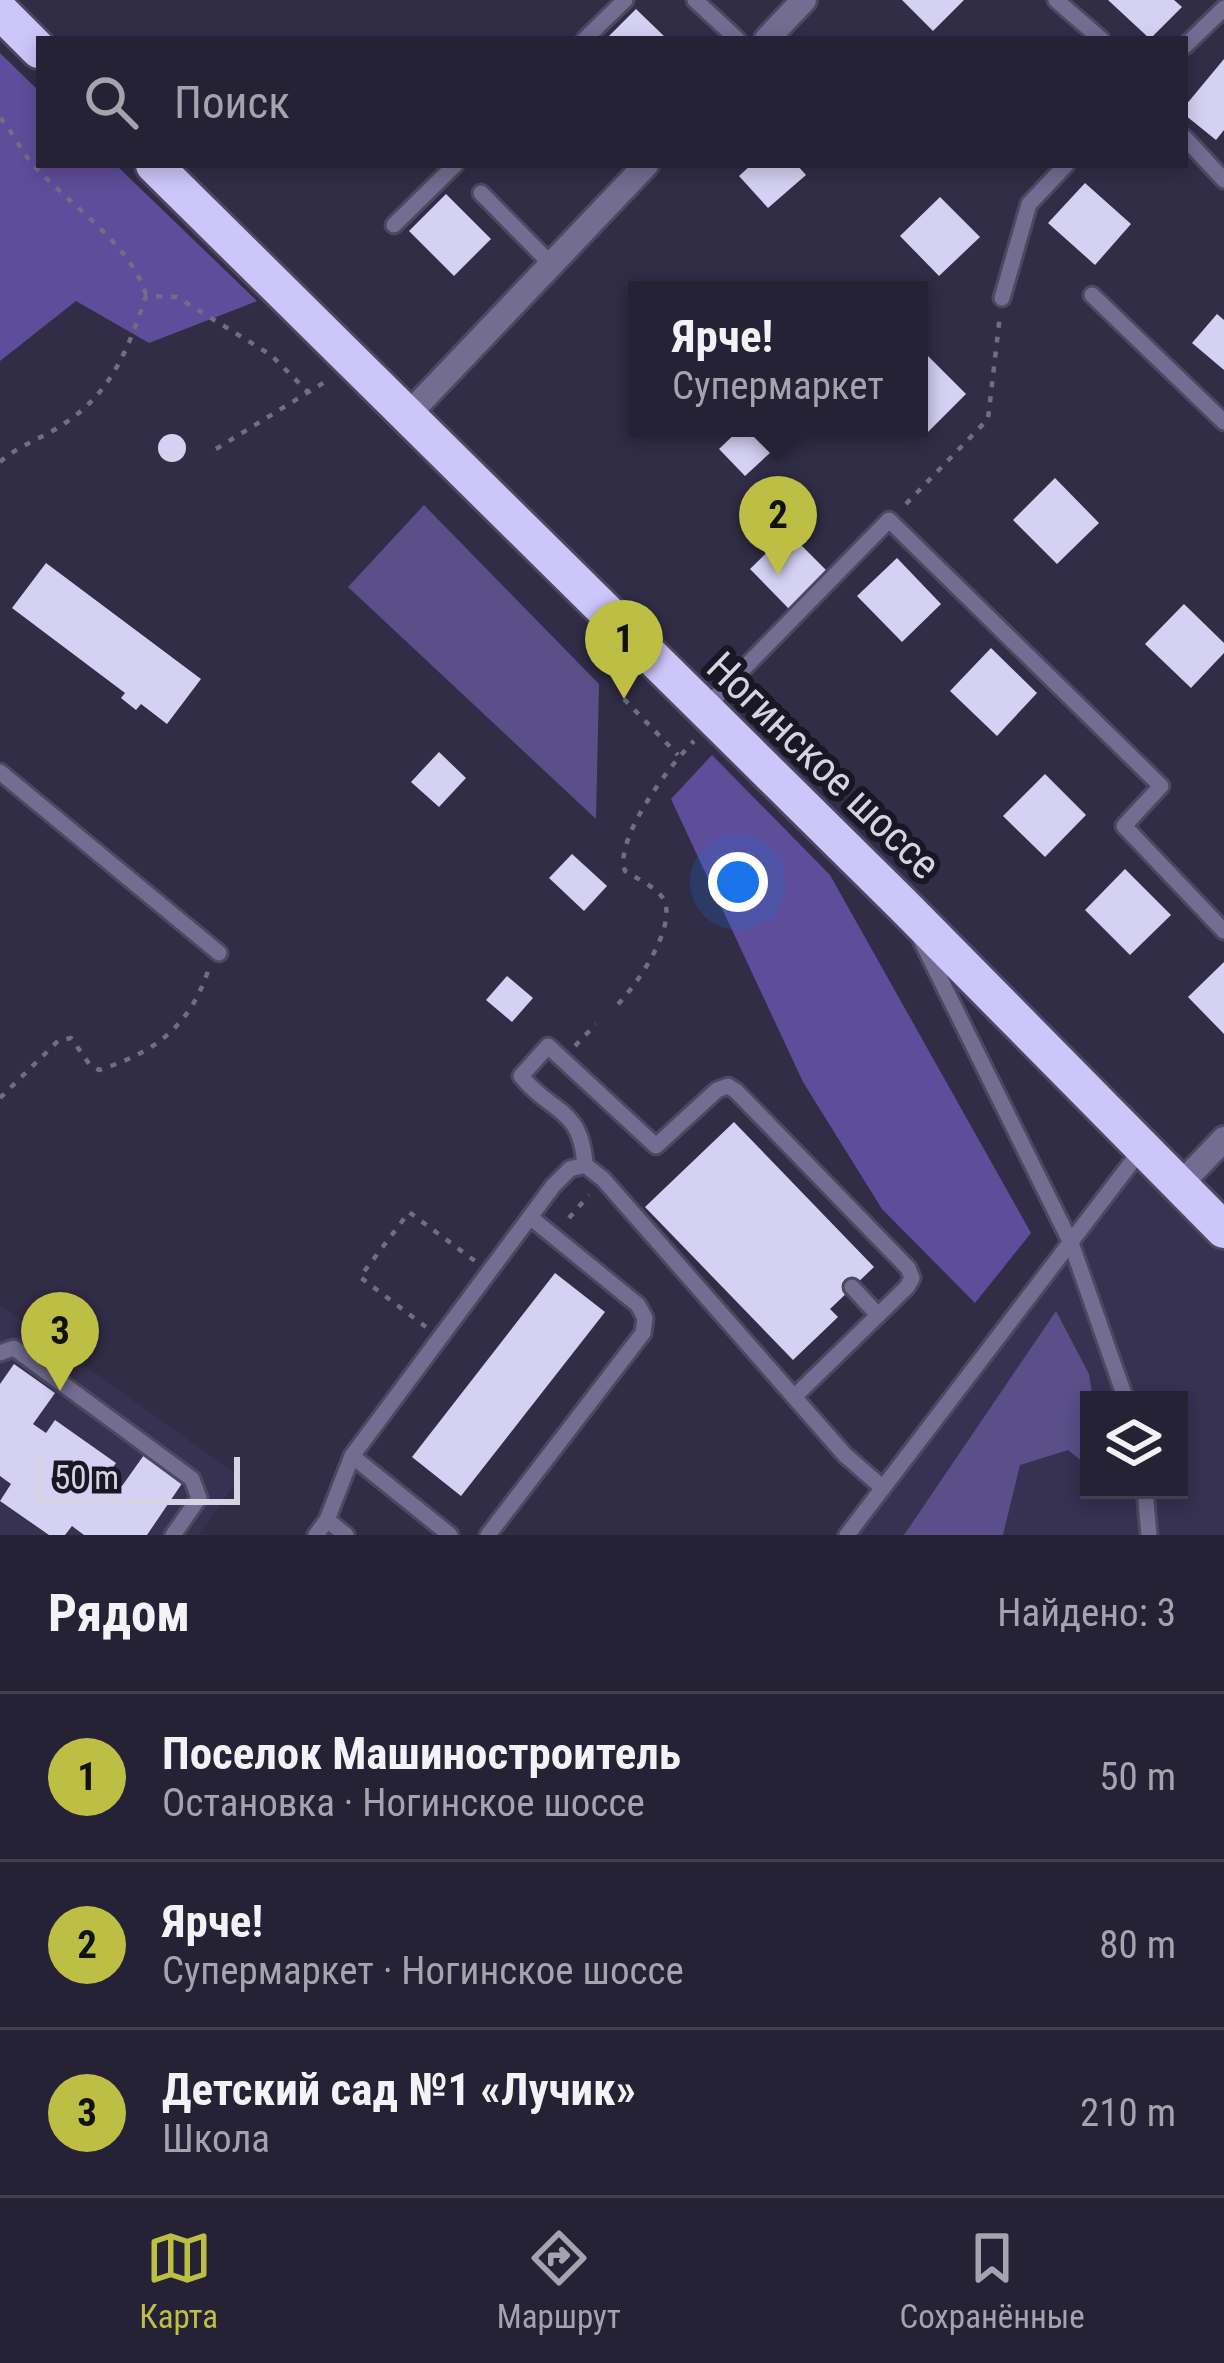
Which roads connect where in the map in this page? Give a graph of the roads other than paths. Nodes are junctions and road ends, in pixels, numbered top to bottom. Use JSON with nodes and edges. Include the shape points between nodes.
{"nodes":[{"id":1,"x":625,"y":0,"type":"edge"},
{"id":2,"x":695,"y":0,"type":"edge"},
{"id":3,"x":804,"y":0,"type":"edge"},
{"id":4,"x":1056,"y":0,"type":"edge"},
{"id":5,"x":1224,"y":8,"type":"edge"},
{"id":6,"x":8,"y":12,"type":"edge"},
{"id":7,"x":588,"y":36,"type":"edge"},
{"id":8,"x":733,"y":36,"type":"edge"},
{"id":9,"x":769,"y":36,"type":"edge"},
{"id":10,"x":1098,"y":36,"type":"edge"},
{"id":11,"x":1188,"y":43,"type":"edge"},
{"id":12,"x":36,"y":46,"type":"edge"},
{"id":13,"x":1188,"y":141,"type":"edge"},
{"id":14,"x":157,"y":168,"type":"edge"},
{"id":15,"x":452,"y":168,"type":"edge"},
{"id":16,"x":643,"y":168,"type":"edge"},
{"id":17,"x":1063,"y":168,"type":"edge"},
{"id":18,"x":1224,"y":180,"type":"edge"},
{"id":19,"x":481,"y":193,"type":"dead end"},
{"id":20,"x":394,"y":225,"type":"dead end"},
{"id":21,"x":551,"y":264,"type":"junction"},
{"id":22,"x":1092,"y":296,"type":"dead end"},
{"id":23,"x":1002,"y":298,"type":"road end"},
{"id":24,"x":406,"y":417,"type":"junction"},
{"id":25,"x":1224,"y":422,"type":"edge"},
{"id":26,"x":708,"y":716,"type":"junction"},
{"id":27,"x":0,"y":772,"type":"edge"},
{"id":28,"x":903,"y":905,"type":"junction"},
{"id":29,"x":1220,"y":920,"type":"edge"},
{"id":30,"x":219,"y":952,"type":"road end"},
{"id":31,"x":1224,"y":1138,"type":"edge"},
{"id":32,"x":1143,"y":1148,"type":"junction"},
{"id":33,"x":585,"y":1165,"type":"junction"},
{"id":34,"x":1179,"y":1186,"type":"junction"},
{"id":35,"x":530,"y":1217,"type":"junction"},
{"id":36,"x":1224,"y":1230,"type":"edge"},
{"id":37,"x":1071,"y":1243,"type":"junction"},
{"id":38,"x":852,"y":1288,"type":"dead end"},
{"id":39,"x":878,"y":1315,"type":"junction"},
{"id":40,"x":0,"y":1353,"type":"edge"},
{"id":41,"x":1123,"y":1391,"type":"edge"},
{"id":42,"x":794,"y":1397,"type":"junction"},
{"id":43,"x":352,"y":1456,"type":"junction"},
{"id":44,"x":883,"y":1488,"type":"junction"},
{"id":45,"x":1146,"y":1499,"type":"edge"},
{"id":46,"x":328,"y":1520,"type":"junction"},
{"id":47,"x":173,"y":1535,"type":"edge"},
{"id":48,"x":316,"y":1535,"type":"edge"},
{"id":49,"x":346,"y":1535,"type":"edge"},
{"id":50,"x":450,"y":1535,"type":"edge"},
{"id":51,"x":488,"y":1535,"type":"edge"},
{"id":52,"x":847,"y":1535,"type":"edge"},
{"id":53,"x":1149,"y":1535,"type":"edge"}],
"edges":[{"from":1,"to":7,"type":"lane"},
{"from":2,"to":8,"type":"lane"},
{"from":3,"to":9,"type":"street"},
{"from":4,"to":10,"type":"lane"},
{"from":5,"to":11,"type":"lane"},
{"from":6,"to":12,"type":"highway"},
{"from":13,"to":18,"type":"lane"},
{"from":14,"to":24,"type":"highway","name":"Ногинское шоссе"},
{"from":15,"to":20,"type":"lane"},
{"from":16,"to":21,"type":"street"},
{"from":17,"to":23,"type":"lane","via":[[1029,204]]},
{"from":19,"to":21,"type":"lane"},
{"from":21,"to":24,"type":"street"},
{"from":22,"to":25,"type":"lane"},
{"from":24,"to":26,"type":"highway","name":"Ногинское шоссе"},
{"from":26,"to":28,"type":"highway","name":"Ногинское шоссе"},
{"from":26,"to":29,"type":"lane","via":[[890,520],[1161,786],[1124,826]]},
{"from":27,"to":30,"type":"lane"},
{"from":28,"to":32,"type":"highway","name":"Ногинское шоссе"},
{"from":28,"to":37,"type":"lane"},
{"from":31,"to":34,"type":"street"},
{"from":32,"to":34,"type":"highway","name":"Ногинское шоссе"},
{"from":32,"to":37,"type":"lane"},
{"from":33,"to":35,"type":"lane","via":[[569,1168]]},
{"from":33,"to":39,"type":"lane","via":[[578,1127],[521,1076],[548,1046],[656,1146],[728,1086],[908,1268],[907,1287]]},
{"from":33,"to":42,"type":"lane"},
{"from":34,"to":36,"type":"highway","name":"Ногинское шоссе"},
{"from":35,"to":43,"type":"lane"},
{"from":35,"to":51,"type":"lane","via":[[645,1318],[643,1333]]},
{"from":37,"to":41,"type":"lane"},
{"from":37,"to":44,"type":"lane"},
{"from":38,"to":39,"type":"lane"},
{"from":39,"to":42,"type":"lane"},
{"from":40,"to":47,"type":"lane","via":[[14,1348],[192,1479],[199,1498]]},
{"from":42,"to":44,"type":"lane"},
{"from":43,"to":46,"type":"lane"},
{"from":43,"to":50,"type":"lane"},
{"from":44,"to":52,"type":"lane"},
{"from":45,"to":53,"type":"lane"},
{"from":46,"to":48,"type":"lane"},
{"from":46,"to":49,"type":"lane"}]}
